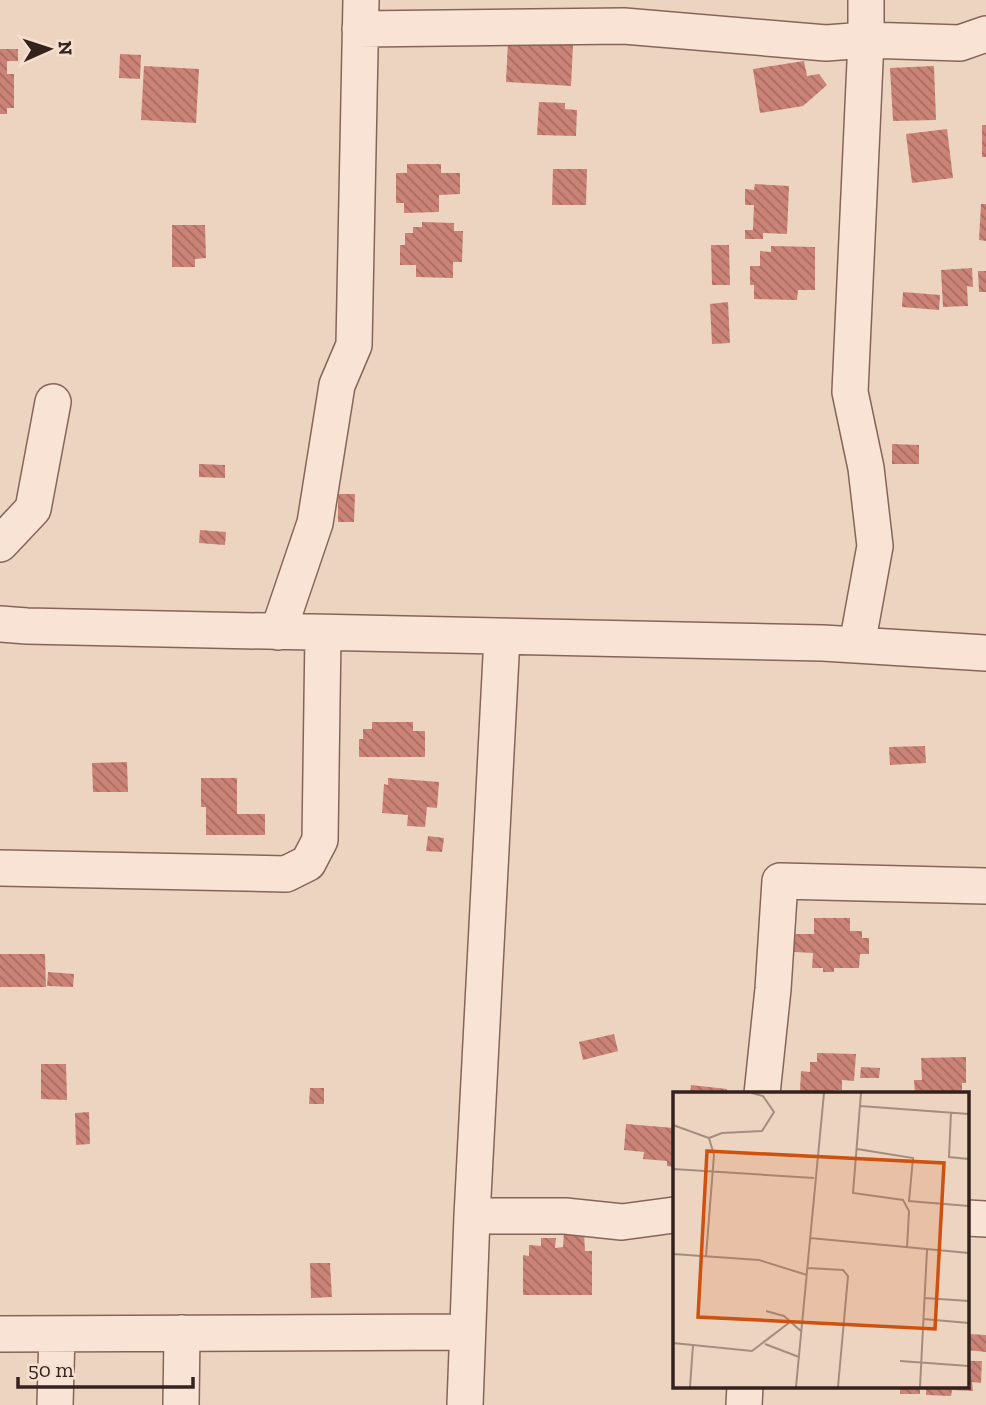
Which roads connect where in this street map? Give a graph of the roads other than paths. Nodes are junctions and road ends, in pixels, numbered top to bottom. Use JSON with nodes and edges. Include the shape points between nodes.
{"nodes":[{"id":1,"x":866,"y":0,"type":"edge"},
{"id":2,"x":361,"y":15,"type":"edge"},
{"id":3,"x":986,"y":34,"type":"edge"},
{"id":4,"x":866,"y":40,"type":"junction"},
{"id":5,"x":53,"y":402,"type":"dead end"},
{"id":6,"x":0,"y":544,"type":"edge"},
{"id":7,"x":0,"y":624,"type":"edge"},
{"id":8,"x":278,"y":632,"type":"junction"},
{"id":9,"x":323,"y":633,"type":"junction"},
{"id":10,"x":502,"y":636,"type":"junction"},
{"id":11,"x":857,"y":645,"type":"junction"},
{"id":12,"x":986,"y":653,"type":"edge"},
{"id":13,"x":0,"y":868,"type":"edge"},
{"id":14,"x":986,"y":886,"type":"edge"},
{"id":15,"x":762,"y":1092,"type":"edge"},
{"id":16,"x":673,"y":1215,"type":"edge"},
{"id":17,"x":472,"y":1216,"type":"junction"},
{"id":18,"x":968,"y":1219,"type":"edge"},
{"id":19,"x":986,"y":1219,"type":"edge"},
{"id":20,"x":467,"y":1332,"type":"junction"},
{"id":21,"x":182,"y":1333,"type":"junction"},
{"id":22,"x":0,"y":1334,"type":"edge"},
{"id":23,"x":57,"y":1334,"type":"junction"},
{"id":24,"x":55,"y":1405,"type":"edge"},
{"id":25,"x":181,"y":1405,"type":"edge"},
{"id":26,"x":465,"y":1405,"type":"edge"}],
"edges":[{"from":1,"to":4,"type":"street"},
{"from":2,"to":4,"type":"street","via":[[624,26],[826,43]]},
{"from":2,"to":8,"type":"street","via":[[354,345],[337,385],[315,523]]},
{"from":3,"to":4,"type":"street","via":[[960,43]]},
{"from":4,"to":11,"type":"street","via":[[850,392],[866,468],[875,545]]},
{"from":5,"to":6,"type":"street","via":[[33,509]]},
{"from":7,"to":8,"type":"street"},
{"from":8,"to":9,"type":"street"},
{"from":9,"to":10,"type":"street"},
{"from":9,"to":13,"type":"street","via":[[320,840],[308,863],[286,874]]},
{"from":10,"to":11,"type":"street"},
{"from":10,"to":17,"type":"street"},
{"from":11,"to":12,"type":"street"},
{"from":14,"to":15,"type":"street","via":[[780,881]]},
{"from":16,"to":17,"type":"street","via":[[622,1222],[565,1216]]},
{"from":17,"to":20,"type":"street"},
{"from":18,"to":19,"type":"street"},
{"from":20,"to":21,"type":"street"},
{"from":20,"to":26,"type":"street"},
{"from":21,"to":23,"type":"street"},
{"from":21,"to":25,"type":"street"},
{"from":22,"to":23,"type":"street"},
{"from":23,"to":24,"type":"street"}]}
